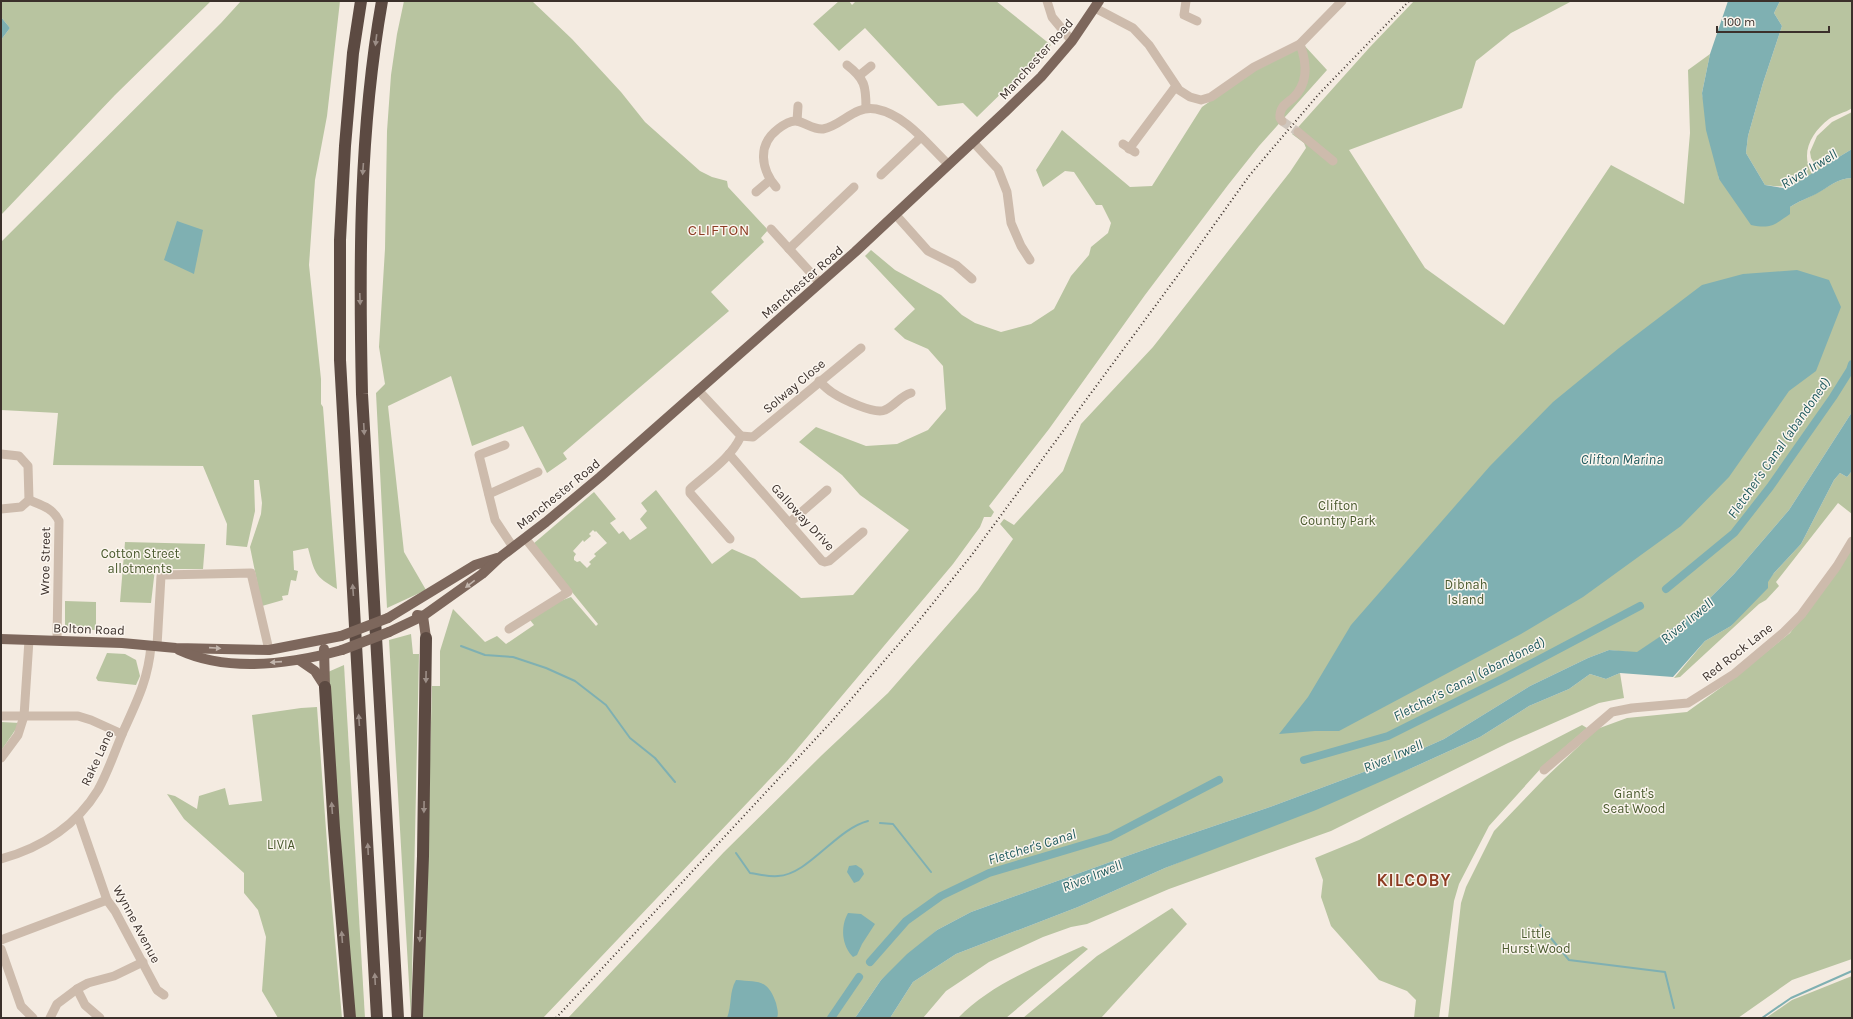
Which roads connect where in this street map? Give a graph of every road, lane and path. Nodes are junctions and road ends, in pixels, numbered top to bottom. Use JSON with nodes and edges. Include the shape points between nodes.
{"nodes":[{"id":1,"x":361,"y":1,"type":"edge"},
{"id":2,"x":382,"y":1,"type":"edge"},
{"id":3,"x":1047,"y":1,"type":"edge"},
{"id":4,"x":1186,"y":1,"type":"edge"},
{"id":5,"x":1342,"y":1,"type":"edge"},
{"id":6,"x":1097,"y":4,"type":"edge"},
{"id":7,"x":1197,"y":21,"type":"dead end"},
{"id":8,"x":1072,"y":41,"type":"junction"},
{"id":9,"x":1300,"y":44,"type":"junction"},
{"id":10,"x":847,"y":65,"type":"dead end"},
{"id":11,"x":871,"y":66,"type":"dead end"},
{"id":12,"x":860,"y":75,"type":"junction"},
{"id":13,"x":1176,"y":86,"type":"junction"},
{"id":14,"x":798,"y":106,"type":"dead end"},
{"id":15,"x":866,"y":108,"type":"junction"},
{"id":16,"x":797,"y":121,"type":"junction"},
{"id":17,"x":1282,"y":121,"type":"dead end"},
{"id":18,"x":1298,"y":132,"type":"tunnel mouth"},
{"id":19,"x":921,"y":137,"type":"junction"},
{"id":20,"x":973,"y":142,"type":"junction"},
{"id":21,"x":1129,"y":148,"type":"dead end"},
{"id":22,"x":1333,"y":161,"type":"dead end"},
{"id":23,"x":948,"y":164,"type":"junction"},
{"id":24,"x":881,"y":175,"type":"dead end"},
{"id":25,"x":770,"y":180,"type":"junction"},
{"id":26,"x":776,"y":187,"type":"dead end"},
{"id":27,"x":854,"y":187,"type":"dead end"},
{"id":28,"x":756,"y":192,"type":"dead end"},
{"id":29,"x":895,"y":214,"type":"junction"},
{"id":30,"x":771,"y":229,"type":"dead end"},
{"id":31,"x":789,"y":249,"type":"junction"},
{"id":32,"x":1030,"y":260,"type":"dead end"},
{"id":33,"x":972,"y":279,"type":"dead end"},
{"id":34,"x":820,"y":283,"type":"junction"},
{"id":35,"x":861,"y":348,"type":"dead end"},
{"id":36,"x":819,"y":381,"type":"junction"},
{"id":37,"x":698,"y":390,"type":"junction"},
{"id":38,"x":911,"y":393,"type":"dead end"},
{"id":39,"x":741,"y":436,"type":"junction"},
{"id":40,"x":505,"y":445,"type":"dead end"},
{"id":41,"x":1,"y":454,"type":"edge"},
{"id":42,"x":729,"y":454,"type":"junction"},
{"id":43,"x":538,"y":472,"type":"dead end"},
{"id":44,"x":827,"y":490,"type":"dead end"},
{"id":45,"x":489,"y":494,"type":"junction"},
{"id":46,"x":29,"y":500,"type":"junction"},
{"id":47,"x":1,"y":509,"type":"edge"},
{"id":48,"x":789,"y":523,"type":"junction"},
{"id":49,"x":863,"y":532,"type":"dead end"},
{"id":50,"x":525,"y":538,"type":"junction"},
{"id":51,"x":730,"y":540,"type":"dead end"},
{"id":52,"x":1852,"y":541,"type":"edge"},
{"id":53,"x":513,"y":547,"type":"junction"},
{"id":54,"x":499,"y":558,"type":"junction"},
{"id":55,"x":401,"y":611,"type":"junction"},
{"id":56,"x":422,"y":616,"type":"junction"},
{"id":57,"x":509,"y":629,"type":"dead end"},
{"id":58,"x":336,"y":637,"type":"junction"},
{"id":59,"x":426,"y":638,"type":"joint"},
{"id":60,"x":1,"y":639,"type":"edge"},
{"id":61,"x":29,"y":640,"type":"junction"},
{"id":62,"x":57,"y":640,"type":"junction"},
{"id":63,"x":154,"y":646,"type":"junction"},
{"id":64,"x":176,"y":648,"type":"junction"},
{"id":65,"x":269,"y":650,"type":"junction"},
{"id":66,"x":342,"y":650,"type":"joint"},
{"id":67,"x":324,"y":655,"type":"junction"},
{"id":68,"x":300,"y":660,"type":"junction"},
{"id":69,"x":325,"y":687,"type":"junction"},
{"id":70,"x":1,"y":716,"type":"edge"},
{"id":71,"x":24,"y":716,"type":"junction"},
{"id":72,"x":122,"y":734,"type":"junction"},
{"id":73,"x":1,"y":758,"type":"edge"},
{"id":74,"x":1544,"y":770,"type":"dead end"},
{"id":75,"x":78,"y":816,"type":"junction"},
{"id":76,"x":1,"y":860,"type":"edge"},
{"id":77,"x":107,"y":900,"type":"junction"},
{"id":78,"x":1,"y":940,"type":"edge"},
{"id":79,"x":1,"y":949,"type":"edge"},
{"id":80,"x":143,"y":962,"type":"junction"},
{"id":81,"x":77,"y":988,"type":"junction"},
{"id":82,"x":164,"y":995,"type":"dead end"},
{"id":83,"x":32,"y":1018,"type":"edge"},
{"id":84,"x":50,"y":1018,"type":"edge"},
{"id":85,"x":100,"y":1018,"type":"edge"},
{"id":86,"x":350,"y":1018,"type":"edge"},
{"id":87,"x":377,"y":1018,"type":"edge"},
{"id":88,"x":398,"y":1018,"type":"edge"},
{"id":89,"x":417,"y":1018,"type":"edge"}],
"edges":[{"from":87,"to":1,"type":"highway","one_way":true,"via":[[340,360],[340,240],[345,146],[353,53]]},
{"from":2,"to":88,"type":"highway","one_way":true,"via":[[366,131],[360,290],[362,394]]},
{"from":3,"to":8,"type":"street","via":[[1052,17]]},
{"from":4,"to":7,"type":"street","via":[[1184,15]]},
{"from":5,"to":9,"type":"street"},
{"from":6,"to":8,"type":"main road","name":"Manchester Road"},
{"from":6,"to":13,"type":"street","via":[[1138,33],[1153,50]]},
{"from":8,"to":20,"type":"main road","name":"Manchester Road","via":[[1041,77]]},
{"from":9,"to":13,"type":"street","via":[[1254,67],[1208,98],[1190,98]]},
{"from":9,"to":17,"type":"street","via":[[1306,63],[1306,73],[1298,92],[1281,109]]},
{"from":10,"to":12,"type":"street"},
{"from":11,"to":12,"type":"street"},
{"from":12,"to":15,"type":"street","via":[[866,90]]},
{"from":13,"to":21,"type":"street"},
{"from":14,"to":16,"type":"street"},
{"from":15,"to":16,"type":"street","via":[[823,128],[817,129]]},
{"from":15,"to":19,"type":"street","via":[[892,115]]},
{"from":16,"to":25,"type":"street","via":[[782,126],[771,134],[765,144],[764,164]]},
{"from":18,"to":22,"type":"street"},
{"from":19,"to":23,"type":"street"},
{"from":19,"to":24,"type":"street","via":[[887,164]]},
{"from":20,"to":23,"type":"main road","name":"Manchester Road"},
{"from":20,"to":32,"type":"street","via":[[998,169],[1008,192],[1011,223]]},
{"from":23,"to":29,"type":"main road","name":"Manchester Road"},
{"from":25,"to":26,"type":"street"},
{"from":25,"to":28,"type":"street"},
{"from":27,"to":31,"type":"street"},
{"from":29,"to":33,"type":"street","via":[[928,251],[956,265]]},
{"from":29,"to":34,"type":"main road","name":"Manchester Road"},
{"from":30,"to":31,"type":"street"},
{"from":31,"to":34,"type":"street"},
{"from":34,"to":37,"type":"main road","name":"Manchester Road"},
{"from":35,"to":36,"type":"street","name":"Solway Close"},
{"from":36,"to":38,"type":"street","via":[[844,400],[878,412]]},
{"from":36,"to":39,"type":"street","name":"Solway Close","via":[[753,437]]},
{"from":37,"to":39,"type":"street"},
{"from":37,"to":50,"type":"main road","name":"Manchester Road","via":[[588,487]]},
{"from":39,"to":42,"type":"street","via":[[737,446]]},
{"from":40,"to":45,"type":"street","via":[[479,455]]},
{"from":41,"to":46,"type":"street","via":[[19,456],[28,466]]},
{"from":42,"to":48,"type":"street","name":"Galloway Drive"},
{"from":42,"to":51,"type":"street","via":[[690,490],[690,493]]},
{"from":43,"to":45,"type":"street"},
{"from":44,"to":48,"type":"street"},
{"from":45,"to":53,"type":"street","via":[[495,520]]},
{"from":46,"to":47,"type":"street","via":[[21,507]]},
{"from":46,"to":62,"type":"street","name":"Wroe Street","via":[[47,507],[56,514],[59,521]]},
{"from":48,"to":49,"type":"street","name":"Galloway Drive","via":[[822,561],[826,562]]},
{"from":50,"to":53,"type":"main road","name":"Manchester Road"},
{"from":50,"to":57,"type":"street","via":[[568,592]]},
{"from":52,"to":74,"type":"street","name":"Red Rock Lane","via":[[1801,615],[1734,674],[1688,703],[1612,712]]},
{"from":53,"to":54,"type":"main road","name":"Manchester Road"},
{"from":54,"to":55,"type":"main road","name":"Manchester Road","via":[[475,565]]},
{"from":54,"to":56,"type":"main road","name":"Manchester Road","one_way":true,"via":[[471,583]]},
{"from":55,"to":56,"type":"main road"},
{"from":55,"to":58,"type":"main road","name":"Manchester Road","bridge":true},
{"from":56,"to":59,"type":"main road"},
{"from":56,"to":66,"type":"main road","name":"Manchester Road","bridge":true},
{"from":58,"to":65,"type":"main road","name":"Bolton Road"},
{"from":58,"to":67,"type":"main road","via":[[324,649]]},
{"from":59,"to":89,"type":"highway","one_way":true,"via":[[423,856]]},
{"from":60,"to":61,"type":"main road","name":"Bolton Road"},
{"from":61,"to":62,"type":"main road","name":"Bolton Road"},
{"from":61,"to":71,"type":"street"},
{"from":62,"to":63,"type":"main road","name":"Bolton Road"},
{"from":63,"to":64,"type":"main road","name":"Bolton Road"},
{"from":63,"to":65,"type":"street","name":"Rake Lane","via":[[161,576],[251,573]]},
{"from":63,"to":72,"type":"street","name":"Rake Lane","via":[[148,672]]},
{"from":64,"to":65,"type":"main road","name":"Bolton Road","one_way":true},
{"from":68,"to":64,"type":"main road","name":"Bolton Road","one_way":true,"via":[[237,663],[197,658]]},
{"from":66,"to":67,"type":"main road","name":"Bolton Road"},
{"from":67,"to":68,"type":"main road","name":"Bolton Road"},
{"from":67,"to":69,"type":"main road"},
{"from":68,"to":69,"type":"main road","via":[[315,671]]},
{"from":86,"to":69,"type":"highway","one_way":true},
{"from":70,"to":71,"type":"street"},
{"from":71,"to":72,"type":"street","via":[[78,716]]},
{"from":71,"to":73,"type":"street","via":[[18,735]]},
{"from":72,"to":75,"type":"street","name":"Rake Lane","via":[[97,791]]},
{"from":75,"to":76,"type":"street","name":"Rake Lane","via":[[51,838],[20,854]]},
{"from":75,"to":77,"type":"street","name":"Wynne Avenue"},
{"from":77,"to":78,"type":"street"},
{"from":77,"to":80,"type":"street","name":"Wynne Avenue"},
{"from":79,"to":83,"type":"street","via":[[21,1006]]},
{"from":80,"to":81,"type":"street","via":[[114,976]]},
{"from":80,"to":82,"type":"street","name":"Wynne Avenue","via":[[157,990]]},
{"from":81,"to":84,"type":"street","via":[[57,1004]]},
{"from":81,"to":85,"type":"street","via":[[85,1005]]}]}
